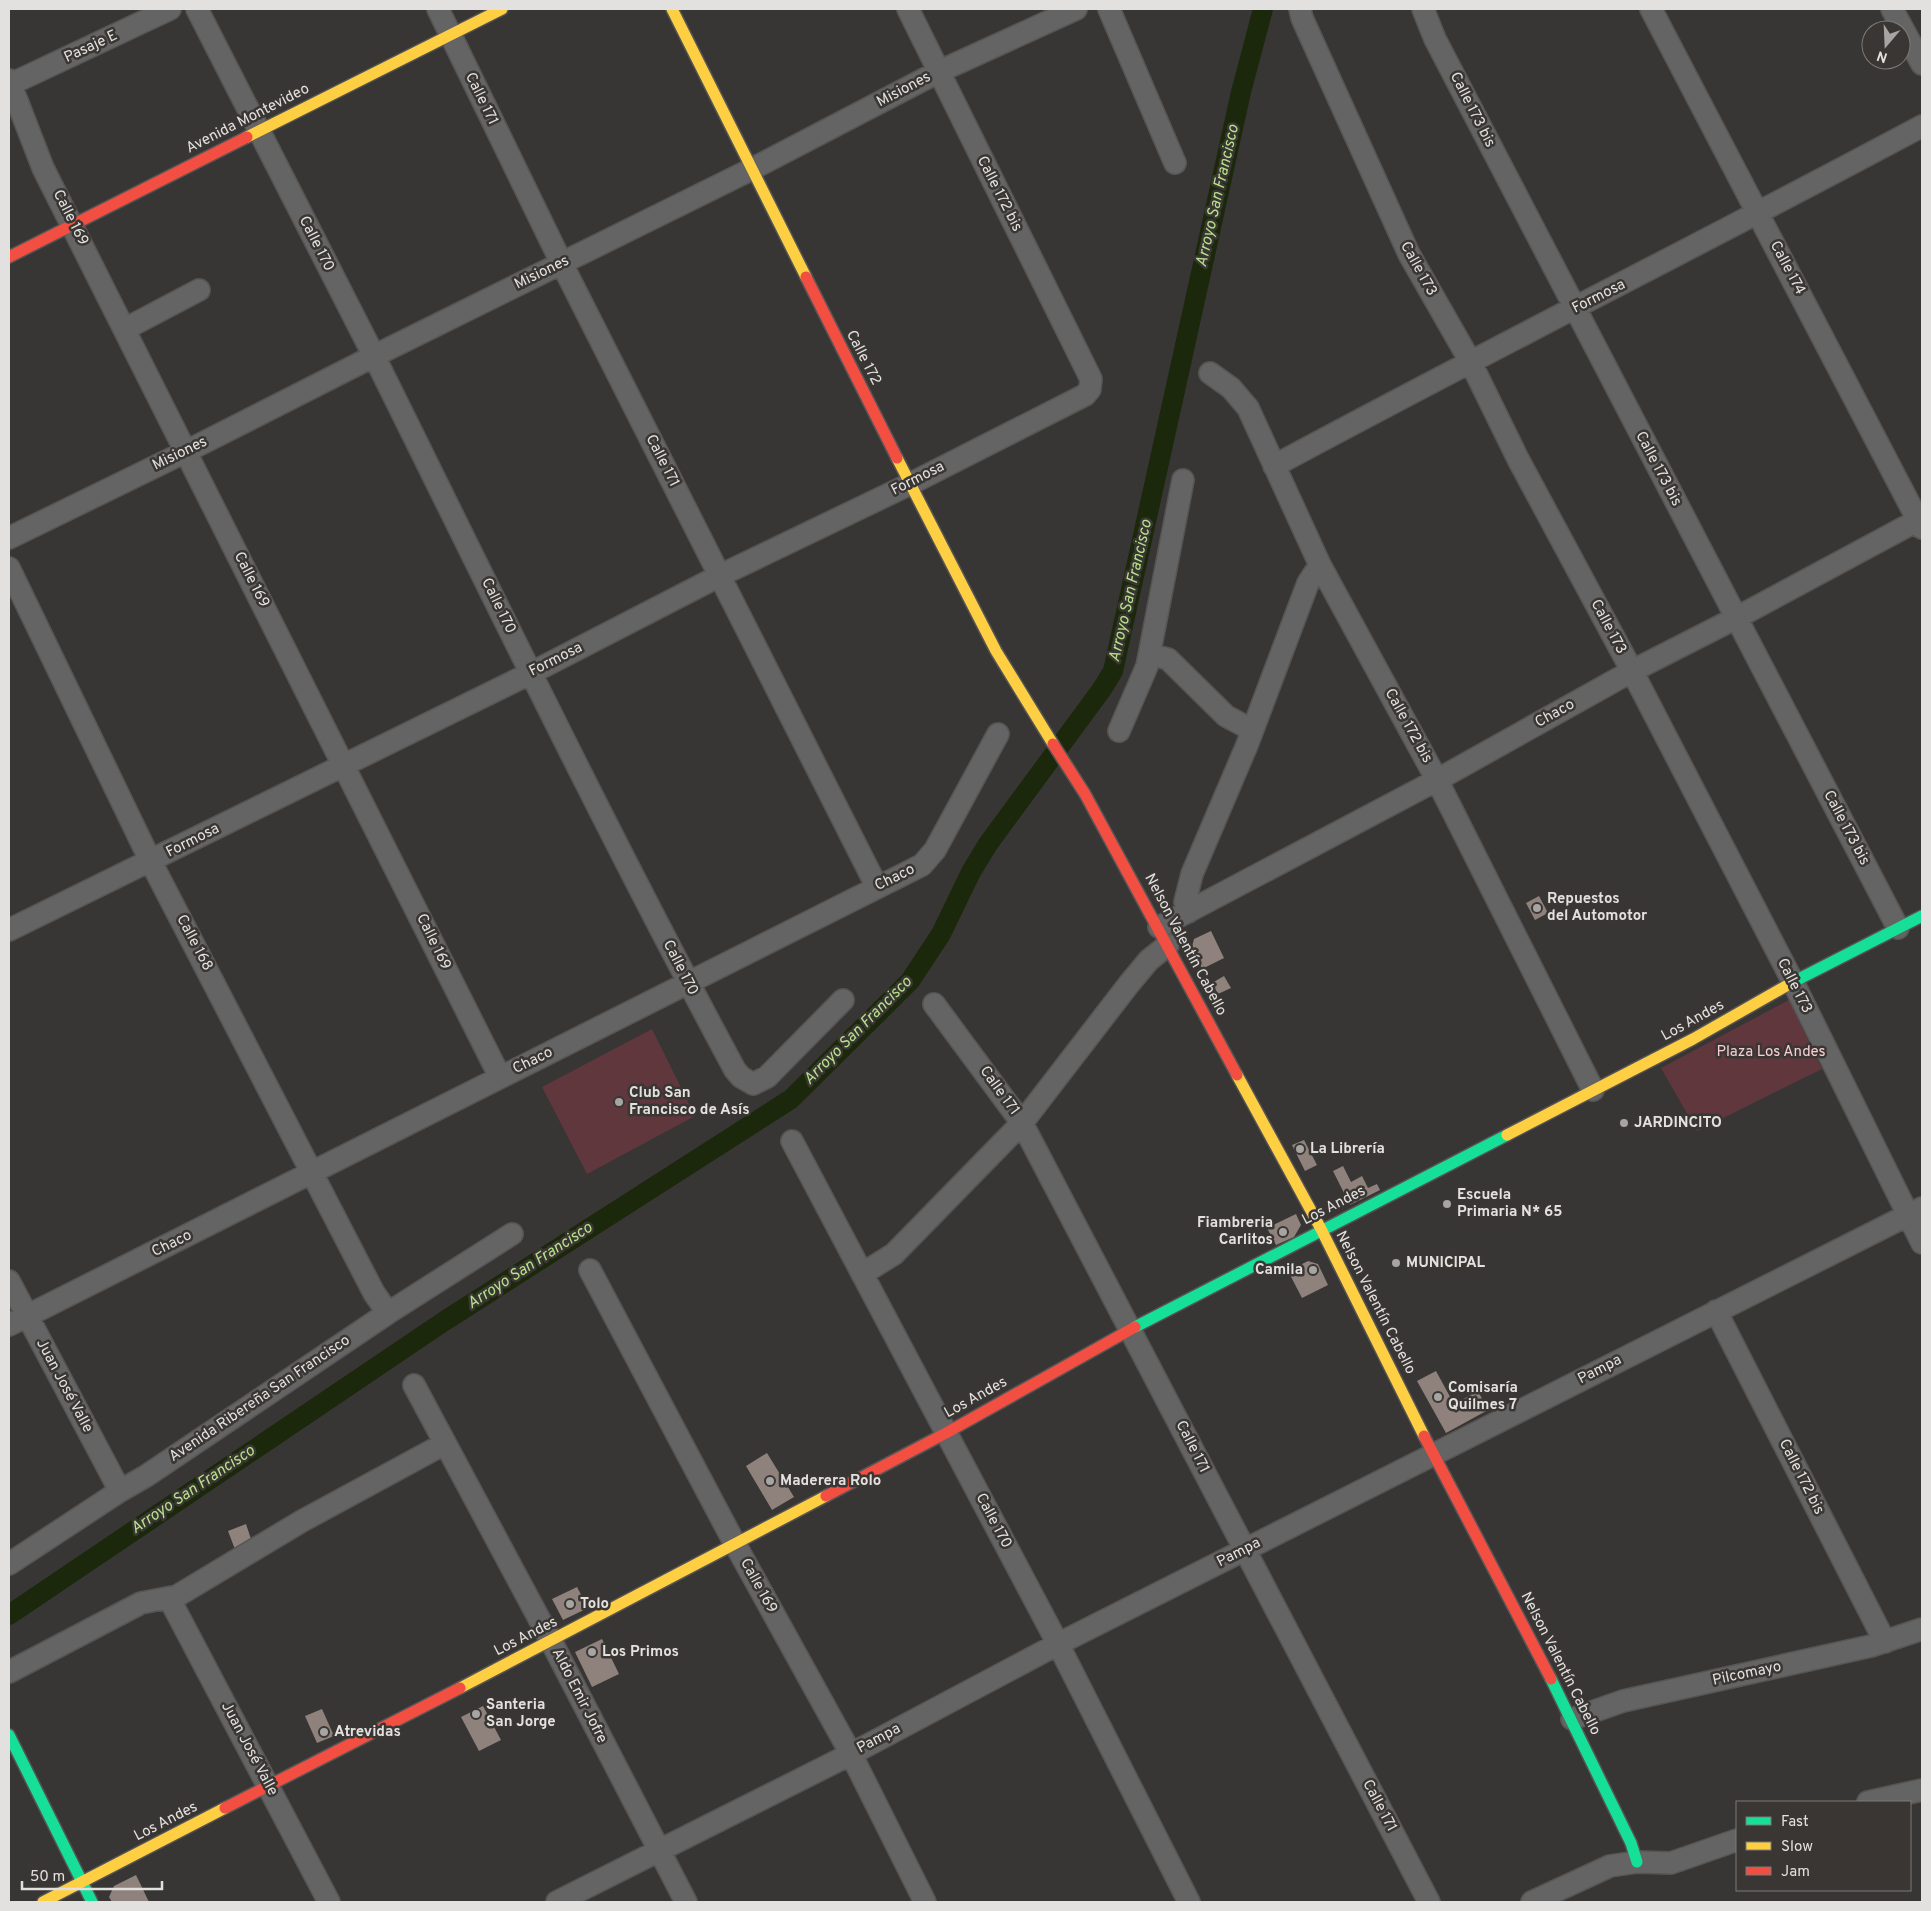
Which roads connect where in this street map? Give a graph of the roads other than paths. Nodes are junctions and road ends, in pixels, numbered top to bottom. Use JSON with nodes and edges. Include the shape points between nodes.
{"nodes":[{"id":1,"x":170,"y":9,"type":"edge"},
{"id":2,"x":197,"y":9,"type":"edge"},
{"id":3,"x":438,"y":9,"type":"edge"},
{"id":4,"x":502,"y":9,"type":"edge"},
{"id":5,"x":672,"y":9,"type":"edge"},
{"id":6,"x":908,"y":9,"type":"edge"},
{"id":7,"x":1076,"y":9,"type":"edge"},
{"id":8,"x":1109,"y":9,"type":"edge"},
{"id":9,"x":1300,"y":9,"type":"edge"},
{"id":10,"x":1423,"y":9,"type":"edge"},
{"id":11,"x":1651,"y":9,"type":"edge"},
{"id":12,"x":1892,"y":9,"type":"edge"},
{"id":13,"x":450,"y":34,"type":"junction"},
{"id":14,"x":1922,"y":64,"type":"edge"},
{"id":15,"x":938,"y":72,"type":"junction"},
{"id":16,"x":11,"y":90,"type":"edge"},
{"id":17,"x":1922,"y":126,"type":"edge"},
{"id":18,"x":258,"y":131,"type":"junction"},
{"id":19,"x":1175,"y":163,"type":"dead end"},
{"id":20,"x":752,"y":169,"type":"junction"},
{"id":21,"x":1758,"y":214,"type":"junction"},
{"id":22,"x":74,"y":224,"type":"junction"},
{"id":23,"x":9,"y":257,"type":"edge"},
{"id":24,"x":562,"y":264,"type":"junction"},
{"id":25,"x":199,"y":290,"type":"dead end"},
{"id":26,"x":1575,"y":309,"type":"junction"},
{"id":27,"x":125,"y":328,"type":"junction"},
{"id":28,"x":374,"y":356,"type":"junction"},
{"id":29,"x":1470,"y":361,"type":"junction"},
{"id":30,"x":1210,"y":373,"type":"dead end"},
{"id":31,"x":1091,"y":379,"type":"joint"},
{"id":32,"x":185,"y":452,"type":"junction"},
{"id":33,"x":1274,"y":466,"type":"junction"},
{"id":34,"x":1183,"y":480,"type":"dead end"},
{"id":35,"x":910,"y":484,"type":"junction"},
{"id":36,"x":1921,"y":522,"type":"edge"},
{"id":37,"x":9,"y":538,"type":"edge"},
{"id":38,"x":1320,"y":565,"type":"junction"},
{"id":39,"x":9,"y":568,"type":"edge"},
{"id":40,"x":719,"y":576,"type":"junction"},
{"id":41,"x":1736,"y":618,"type":"junction"},
{"id":42,"x":1150,"y":654,"type":"junction"},
{"id":43,"x":1632,"y":671,"type":"junction"},
{"id":44,"x":531,"y":674,"type":"junction"},
{"id":45,"x":1036,"y":717,"type":"joint"},
{"id":46,"x":1252,"y":730,"type":"junction"},
{"id":47,"x":1119,"y":731,"type":"dead end"},
{"id":48,"x":998,"y":734,"type":"dead end"},
{"id":49,"x":345,"y":764,"type":"junction"},
{"id":50,"x":1437,"y":780,"type":"junction"},
{"id":51,"x":151,"y":862,"type":"junction"},
{"id":52,"x":877,"y":887,"type":"junction"},
{"id":53,"x":1188,"y":912,"type":"junction"},
{"id":54,"x":1922,"y":916,"type":"edge"},
{"id":55,"x":1898,"y":928,"type":"junction"},
{"id":56,"x":9,"y":930,"type":"edge"},
{"id":57,"x":1163,"y":936,"type":"junction"},
{"id":58,"x":1793,"y":982,"type":"junction"},
{"id":59,"x":688,"y":984,"type":"junction"},
{"id":60,"x":843,"y":1000,"type":"dead end"},
{"id":61,"x":934,"y":1004,"type":"dead end"},
{"id":62,"x":500,"y":1077,"type":"junction"},
{"id":63,"x":1593,"y":1090,"type":"junction"},
{"id":64,"x":1022,"y":1124,"type":"junction"},
{"id":65,"x":792,"y":1141,"type":"dead end"},
{"id":66,"x":314,"y":1173,"type":"junction"},
{"id":67,"x":1915,"y":1211,"type":"edge"},
{"id":68,"x":1321,"y":1229,"type":"junction"},
{"id":69,"x":512,"y":1234,"type":"dead end"},
{"id":70,"x":1922,"y":1243,"type":"edge"},
{"id":71,"x":590,"y":1270,"type":"dead end"},
{"id":72,"x":862,"y":1274,"type":"junction"},
{"id":73,"x":9,"y":1281,"type":"edge"},
{"id":74,"x":1716,"y":1311,"type":"junction"},
{"id":75,"x":388,"y":1313,"type":"junction"},
{"id":76,"x":17,"y":1320,"type":"edge"},
{"id":77,"x":1131,"y":1329,"type":"junction"},
{"id":78,"x":414,"y":1385,"type":"dead end"},
{"id":79,"x":946,"y":1432,"type":"junction"},
{"id":80,"x":444,"y":1444,"type":"junction"},
{"id":81,"x":1434,"y":1455,"type":"junction"},
{"id":82,"x":120,"y":1491,"type":"junction"},
{"id":83,"x":736,"y":1544,"type":"junction"},
{"id":84,"x":1245,"y":1550,"type":"junction"},
{"id":85,"x":9,"y":1564,"type":"edge"},
{"id":86,"x":168,"y":1598,"type":"junction"},
{"id":87,"x":1922,"y":1628,"type":"edge"},
{"id":88,"x":551,"y":1641,"type":"junction"},
{"id":89,"x":1885,"y":1642,"type":"junction"},
{"id":90,"x":1058,"y":1644,"type":"junction"},
{"id":91,"x":9,"y":1672,"type":"edge"},
{"id":92,"x":1572,"y":1719,"type":"junction"},
{"id":93,"x":9,"y":1735,"type":"edge"},
{"id":94,"x":850,"y":1754,"type":"junction"},
{"id":95,"x":269,"y":1786,"type":"junction"},
{"id":96,"x":1922,"y":1790,"type":"edge"},
{"id":97,"x":1872,"y":1801,"type":"edge"},
{"id":98,"x":1736,"y":1840,"type":"edge"},
{"id":99,"x":659,"y":1850,"type":"junction"},
{"id":100,"x":1637,"y":1862,"type":"junction"},
{"id":101,"x":82,"y":1882,"type":"junction"},
{"id":102,"x":64,"y":1886,"type":"junction"},
{"id":103,"x":43,"y":1902,"type":"edge"},
{"id":104,"x":72,"y":1902,"type":"edge"},
{"id":105,"x":92,"y":1902,"type":"edge"},
{"id":106,"x":328,"y":1902,"type":"edge"},
{"id":107,"x":558,"y":1902,"type":"edge"},
{"id":108,"x":686,"y":1902,"type":"edge"},
{"id":109,"x":925,"y":1902,"type":"edge"},
{"id":110,"x":1189,"y":1902,"type":"edge"},
{"id":111,"x":1429,"y":1902,"type":"edge"},
{"id":112,"x":1532,"y":1902,"type":"edge"}],
"edges":[{"from":1,"to":16,"type":"street","name":"Pasaje E"},
{"from":2,"to":18,"type":"street","name":"Calle 170"},
{"from":3,"to":13,"type":"street","name":"Calle 171"},
{"from":4,"to":13,"type":"street","name":"Avenida Montevideo"},
{"from":5,"to":20,"type":"street","name":"Calle 172"},
{"from":6,"to":15,"type":"street","name":"Calle 172 bis"},
{"from":7,"to":15,"type":"street","name":"Misiones"},
{"from":8,"to":19,"type":"street"},
{"from":9,"to":29,"type":"street","name":"Calle 173","via":[[1394,224]]},
{"from":10,"to":26,"type":"street","name":"Calle 173 bis","via":[[1435,39]]},
{"from":11,"to":21,"type":"street","name":"Calle 174"},
{"from":12,"to":14,"type":"street"},
{"from":13,"to":18,"type":"street","name":"Avenida Montevideo"},
{"from":13,"to":24,"type":"street","name":"Calle 171"},
{"from":15,"to":20,"type":"street","name":"Misiones"},
{"from":15,"to":31,"type":"street","name":"Calle 172 bis"},
{"from":16,"to":22,"type":"street","name":"Calle 169","via":[[43,168]]},
{"from":17,"to":21,"type":"street","name":"Formosa"},
{"from":18,"to":22,"type":"street","name":"Avenida Montevideo"},
{"from":18,"to":28,"type":"street","name":"Calle 170"},
{"from":20,"to":24,"type":"street","name":"Misiones"},
{"from":20,"to":35,"type":"street","name":"Calle 172"},
{"from":21,"to":26,"type":"street","name":"Formosa"},
{"from":21,"to":36,"type":"street","name":"Calle 174"},
{"from":22,"to":23,"type":"street","name":"Avenida Montevideo"},
{"from":22,"to":27,"type":"street","name":"Calle 169"},
{"from":24,"to":28,"type":"street","name":"Misiones"},
{"from":24,"to":40,"type":"street","name":"Calle 171"},
{"from":25,"to":27,"type":"street"},
{"from":26,"to":29,"type":"street","name":"Formosa"},
{"from":26,"to":41,"type":"street","name":"Calle 173 bis"},
{"from":27,"to":32,"type":"street","name":"Calle 169"},
{"from":28,"to":32,"type":"street","name":"Misiones"},
{"from":28,"to":44,"type":"street","name":"Calle 170"},
{"from":29,"to":33,"type":"street","name":"Formosa"},
{"from":29,"to":43,"type":"street","name":"Calle 173","via":[[1518,459]]},
{"from":30,"to":33,"type":"street","name":"Calle 172 bis","via":[[1231,388],[1248,408]]},
{"from":31,"to":35,"type":"street","name":"Formosa","via":[[1086,395]]},
{"from":32,"to":37,"type":"street","name":"Misiones"},
{"from":32,"to":49,"type":"street","name":"Calle 169"},
{"from":33,"to":38,"type":"street","name":"Calle 172 bis"},
{"from":34,"to":42,"type":"street"},
{"from":35,"to":40,"type":"street","name":"Formosa"},
{"from":35,"to":45,"type":"street","name":"Calle 172","via":[[996,651]]},
{"from":36,"to":41,"type":"street","name":"Chaco"},
{"from":38,"to":46,"type":"street","via":[[1308,583]]},
{"from":38,"to":50,"type":"street","name":"Calle 172 bis"},
{"from":39,"to":51,"type":"street","name":"Calle 168"},
{"from":40,"to":44,"type":"street","name":"Formosa"},
{"from":40,"to":52,"type":"street","name":"Calle 171"},
{"from":41,"to":43,"type":"street","name":"Chaco"},
{"from":41,"to":55,"type":"street","name":"Calle 173 bis"},
{"from":42,"to":46,"type":"street","via":[[1168,659],[1226,716]]},
{"from":42,"to":47,"type":"street"},
{"from":43,"to":50,"type":"street","name":"Chaco"},
{"from":43,"to":58,"type":"street","name":"Calle 173"},
{"from":44,"to":49,"type":"street","name":"Formosa"},
{"from":44,"to":59,"type":"street","name":"Calle 170"},
{"from":45,"to":57,"type":"street","name":"Nelson Valentín Cabello","via":[[1074,775]]},
{"from":46,"to":53,"type":"street","via":[[1192,874],[1185,902]]},
{"from":48,"to":52,"type":"street","name":"Chaco","via":[[929,858],[912,871]]},
{"from":49,"to":51,"type":"street","name":"Formosa"},
{"from":49,"to":62,"type":"street","name":"Calle 169"},
{"from":50,"to":53,"type":"street","name":"Chaco"},
{"from":50,"to":63,"type":"street","name":"Calle 172 bis"},
{"from":51,"to":56,"type":"street","name":"Formosa"},
{"from":51,"to":66,"type":"street","name":"Calle 168"},
{"from":52,"to":59,"type":"street","name":"Chaco"},
{"from":53,"to":57,"type":"street","name":"Chaco"},
{"from":54,"to":55,"type":"street","name":"Los Andes"},
{"from":55,"to":58,"type":"street","name":"Los Andes"},
{"from":57,"to":64,"type":"street","name":"Chaco","via":[[1149,960]]},
{"from":57,"to":68,"type":"street","name":"Nelson Valentín Cabello"},
{"from":58,"to":63,"type":"street","name":"Los Andes","via":[[1693,1039]]},
{"from":58,"to":67,"type":"street","name":"Calle 173"},
{"from":59,"to":60,"type":"street","name":"Calle 170","via":[[734,1070],[753,1084],[767,1077]]},
{"from":59,"to":62,"type":"street","name":"Chaco"},
{"from":61,"to":64,"type":"street","name":"Calle 171"},
{"from":62,"to":66,"type":"street","name":"Chaco"},
{"from":63,"to":68,"type":"street","name":"Los Andes"},
{"from":64,"to":72,"type":"street","name":"Chaco","via":[[894,1254]]},
{"from":64,"to":77,"type":"street","name":"Calle 171"},
{"from":65,"to":72,"type":"street","name":"Calle 170"},
{"from":66,"to":75,"type":"street","name":"Calle 168","via":[[374,1293]]},
{"from":66,"to":76,"type":"street","name":"Chaco"},
{"from":67,"to":70,"type":"street","name":"Calle 173"},
{"from":67,"to":74,"type":"street","name":"Pampa"},
{"from":68,"to":77,"type":"street","name":"Los Andes"},
{"from":68,"to":81,"type":"street","name":"Nelson Valentín Cabello"},
{"from":69,"to":75,"type":"street","name":"Avenida Ribereña San Francisco"},
{"from":71,"to":83,"type":"street","name":"Calle 169"},
{"from":72,"to":79,"type":"street","name":"Calle 170"},
{"from":73,"to":76,"type":"street","name":"Juan José Valle"},
{"from":74,"to":81,"type":"street","name":"Pampa"},
{"from":74,"to":89,"type":"street","name":"Calle 172 bis"},
{"from":75,"to":82,"type":"street","name":"Avenida Ribereña San Francisco"},
{"from":76,"to":82,"type":"street","name":"Juan José Valle"},
{"from":77,"to":79,"type":"street","name":"Los Andes"},
{"from":77,"to":84,"type":"street","name":"Calle 171"},
{"from":78,"to":80,"type":"street","name":"Aldo Emir Jofre"},
{"from":79,"to":83,"type":"street","name":"Los Andes"},
{"from":79,"to":90,"type":"street","name":"Calle 170"},
{"from":80,"to":86,"type":"street","via":[[302,1521],[177,1596]]},
{"from":80,"to":88,"type":"street","name":"Aldo Emir Jofre"},
{"from":81,"to":84,"type":"street","name":"Pampa"},
{"from":81,"to":92,"type":"street","name":"Nelson Valentín Cabello"},
{"from":82,"to":85,"type":"street","name":"Avenida Ribereña San Francisco"},
{"from":83,"to":88,"type":"street","name":"Los Andes"},
{"from":83,"to":94,"type":"street","name":"Calle 169"},
{"from":84,"to":90,"type":"street","name":"Pampa"},
{"from":84,"to":111,"type":"street","name":"Calle 171"},
{"from":86,"to":91,"type":"street","via":[[141,1603]]},
{"from":86,"to":95,"type":"street","name":"Juan José Valle"},
{"from":87,"to":89,"type":"street","name":"Pilcomayo"},
{"from":88,"to":95,"type":"street","name":"Los Andes"},
{"from":88,"to":99,"type":"street","name":"Aldo Emir Jofre"},
{"from":89,"to":92,"type":"street","name":"Pilcomayo","via":[[1623,1701]]},
{"from":90,"to":94,"type":"street","name":"Pampa"},
{"from":90,"to":110,"type":"street","name":"Calle 170"},
{"from":92,"to":100,"type":"street","name":"Nelson Valentín Cabello"},
{"from":93,"to":101,"type":"street"},
{"from":94,"to":99,"type":"street","name":"Pampa"},
{"from":94,"to":109,"type":"street","name":"Calle 169"},
{"from":95,"to":101,"type":"street","name":"Los Andes"},
{"from":95,"to":106,"type":"street","name":"Juan José Valle"},
{"from":96,"to":97,"type":"street"},
{"from":98,"to":100,"type":"street","via":[[1671,1863]]},
{"from":99,"to":107,"type":"street","name":"Pampa"},
{"from":99,"to":108,"type":"street","name":"Aldo Emir Jofre"},
{"from":100,"to":112,"type":"street","via":[[1610,1866]]},
{"from":101,"to":102,"type":"street","name":"Los Andes"},
{"from":101,"to":105,"type":"street"},
{"from":102,"to":103,"type":"street","name":"Los Andes"},
{"from":102,"to":104,"type":"street"}]}
